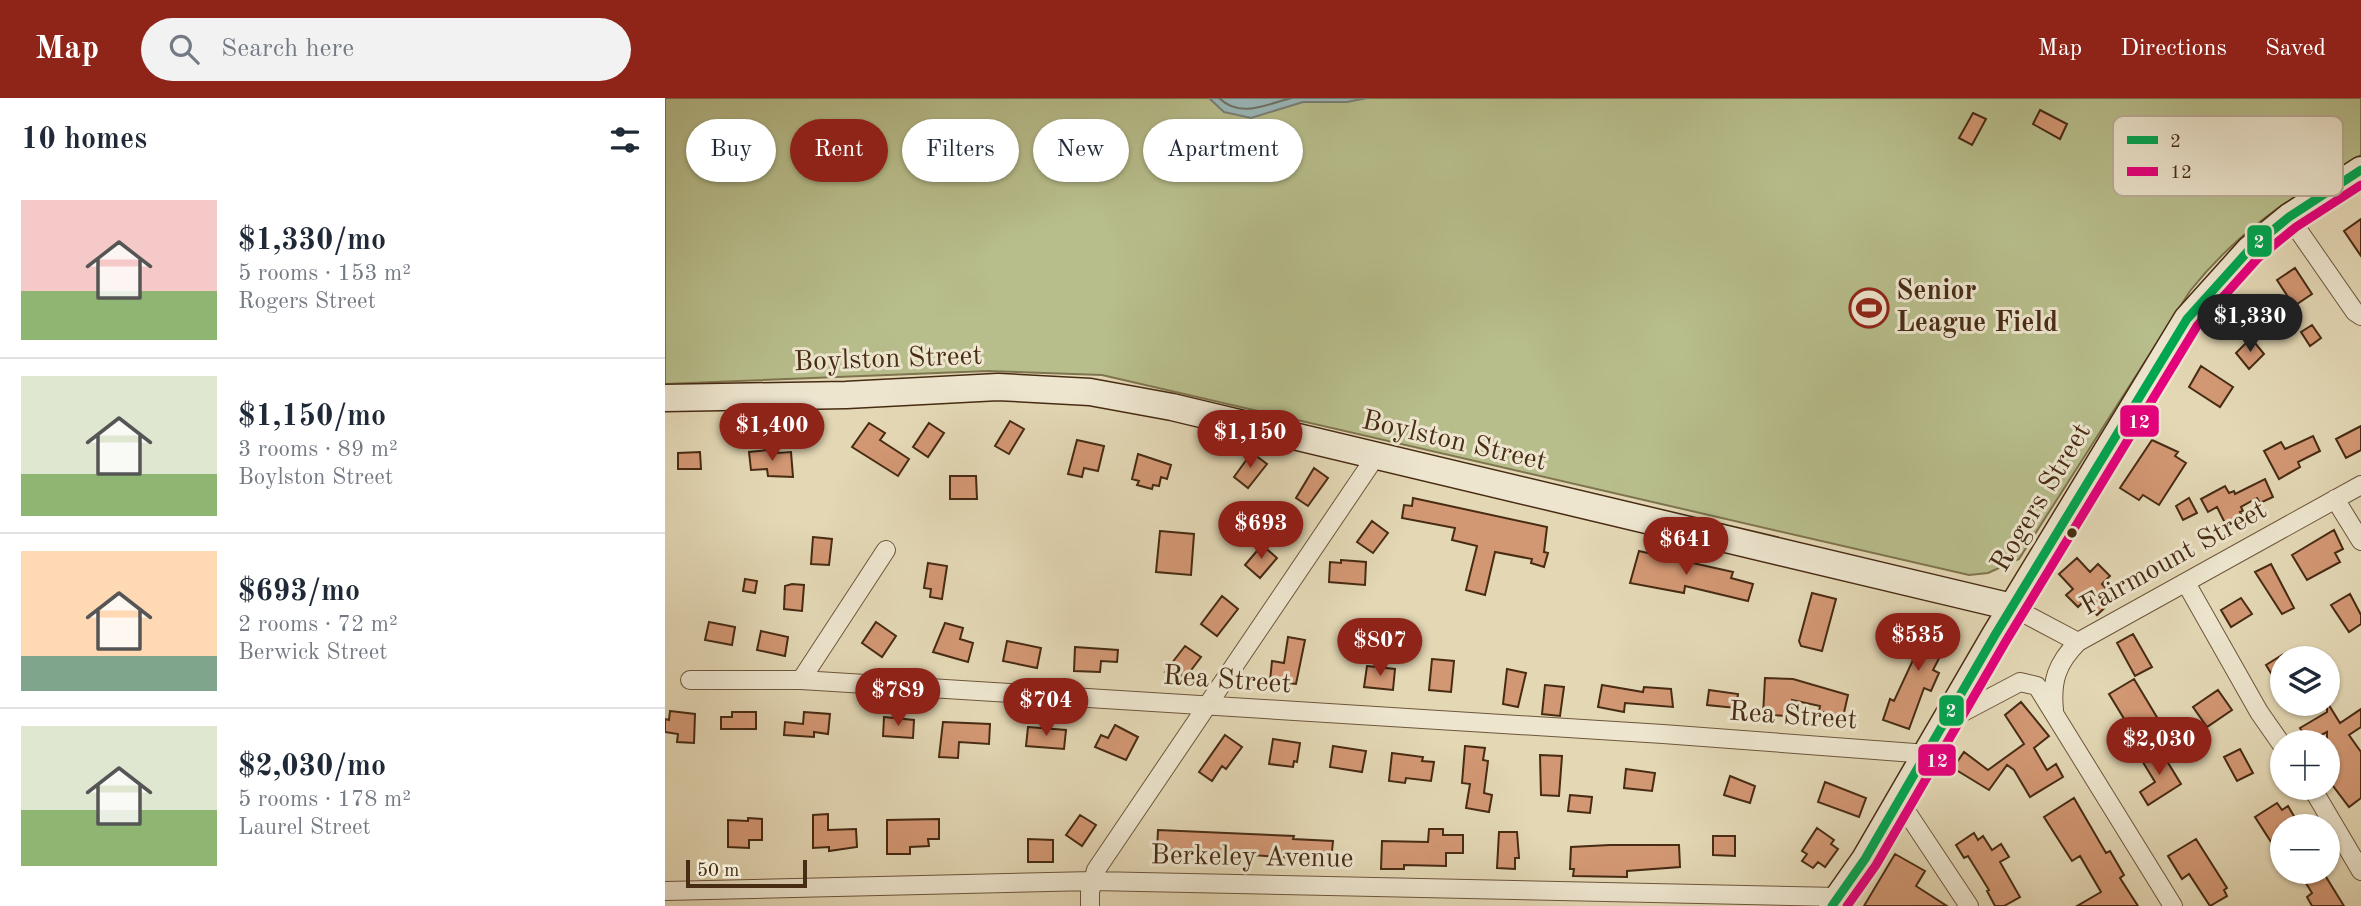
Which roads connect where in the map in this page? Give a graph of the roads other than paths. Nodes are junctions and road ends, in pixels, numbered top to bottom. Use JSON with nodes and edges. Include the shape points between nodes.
{"nodes":[{"id":1,"x":2361,"y":170,"type":"edge"},
{"id":2,"x":2343,"y":182,"type":"edge"},
{"id":3,"x":2321,"y":196,"type":"edge"},
{"id":4,"x":2289,"y":217,"type":"junction"},
{"id":5,"x":2361,"y":316,"type":"edge"},
{"id":6,"x":665,"y":398,"type":"edge"},
{"id":7,"x":1377,"y":456,"type":"junction"},
{"id":8,"x":2361,"y":485,"type":"edge"},
{"id":9,"x":2335,"y":499,"type":"junction"},
{"id":10,"x":2361,"y":541,"type":"edge"},
{"id":11,"x":886,"y":550,"type":"dead end"},
{"id":12,"x":2186,"y":583,"type":"junction"},
{"id":13,"x":2013,"y":607,"type":"junction"},
{"id":14,"x":2078,"y":642,"type":"junction"},
{"id":15,"x":690,"y":680,"type":"dead end"},
{"id":16,"x":801,"y":680,"type":"junction"},
{"id":17,"x":1205,"y":706,"type":"junction"},
{"id":18,"x":2054,"y":710,"type":"junction"},
{"id":19,"x":1948,"y":720,"type":"junction"},
{"id":20,"x":2272,"y":730,"type":"edge"},
{"id":21,"x":1927,"y":754,"type":"junction"},
{"id":22,"x":2319,"y":800,"type":"edge"},
{"id":23,"x":1900,"y":802,"type":"junction"},
{"id":24,"x":2361,"y":871,"type":"edge"},
{"id":25,"x":1093,"y":881,"type":"junction"},
{"id":26,"x":665,"y":891,"type":"edge"},
{"id":27,"x":1835,"y":901,"type":"edge"},
{"id":28,"x":1090,"y":906,"type":"edge"},
{"id":29,"x":1969,"y":906,"type":"edge"},
{"id":30,"x":2173,"y":906,"type":"edge"}],
"edges":[{"from":1,"to":2,"type":"main road","name":"Rogers Street"},
{"from":3,"to":4,"type":"main road","name":"Rogers Street"},
{"from":4,"to":5,"type":"street"},
{"from":4,"to":13,"type":"main road","name":"Rogers Street","via":[[2250,249],[2187,318]]},
{"from":6,"to":7,"type":"main road","name":"Boylston Street","via":[[998,387],[1090,392]]},
{"from":7,"to":13,"type":"main road","name":"Boylston Street"},
{"from":7,"to":17,"type":"street"},
{"from":8,"to":9,"type":"street","name":"Fairmount Street"},
{"from":9,"to":10,"type":"street"},
{"from":9,"to":12,"type":"street","name":"Fairmount Street"},
{"from":11,"to":16,"type":"street"},
{"from":12,"to":14,"type":"street","name":"Fairmount Street"},
{"from":12,"to":20,"type":"street"},
{"from":13,"to":14,"type":"street","name":"Fairmount Street"},
{"from":13,"to":19,"type":"main road","name":"Rogers Street"},
{"from":14,"to":18,"type":"street","via":[[2066,653],[2052,685]]},
{"from":15,"to":16,"type":"street","name":"Rea Street"},
{"from":16,"to":17,"type":"street","name":"Rea Street"},
{"from":17,"to":21,"type":"street","name":"Rea Street"},
{"from":17,"to":25,"type":"street"},
{"from":18,"to":19,"type":"street","via":[[2037,685],[2020,682]]},
{"from":18,"to":30,"type":"street"},
{"from":19,"to":21,"type":"main road","name":"Rogers Street"},
{"from":21,"to":23,"type":"main road","name":"Rogers Street"},
{"from":22,"to":24,"type":"street"},
{"from":23,"to":27,"type":"main road","name":"Rogers Street"},
{"from":23,"to":29,"type":"street"},
{"from":25,"to":26,"type":"street","name":"Berkeley Avenue"},
{"from":25,"to":27,"type":"street","name":"Berkeley Avenue"},
{"from":25,"to":28,"type":"street"}]}
